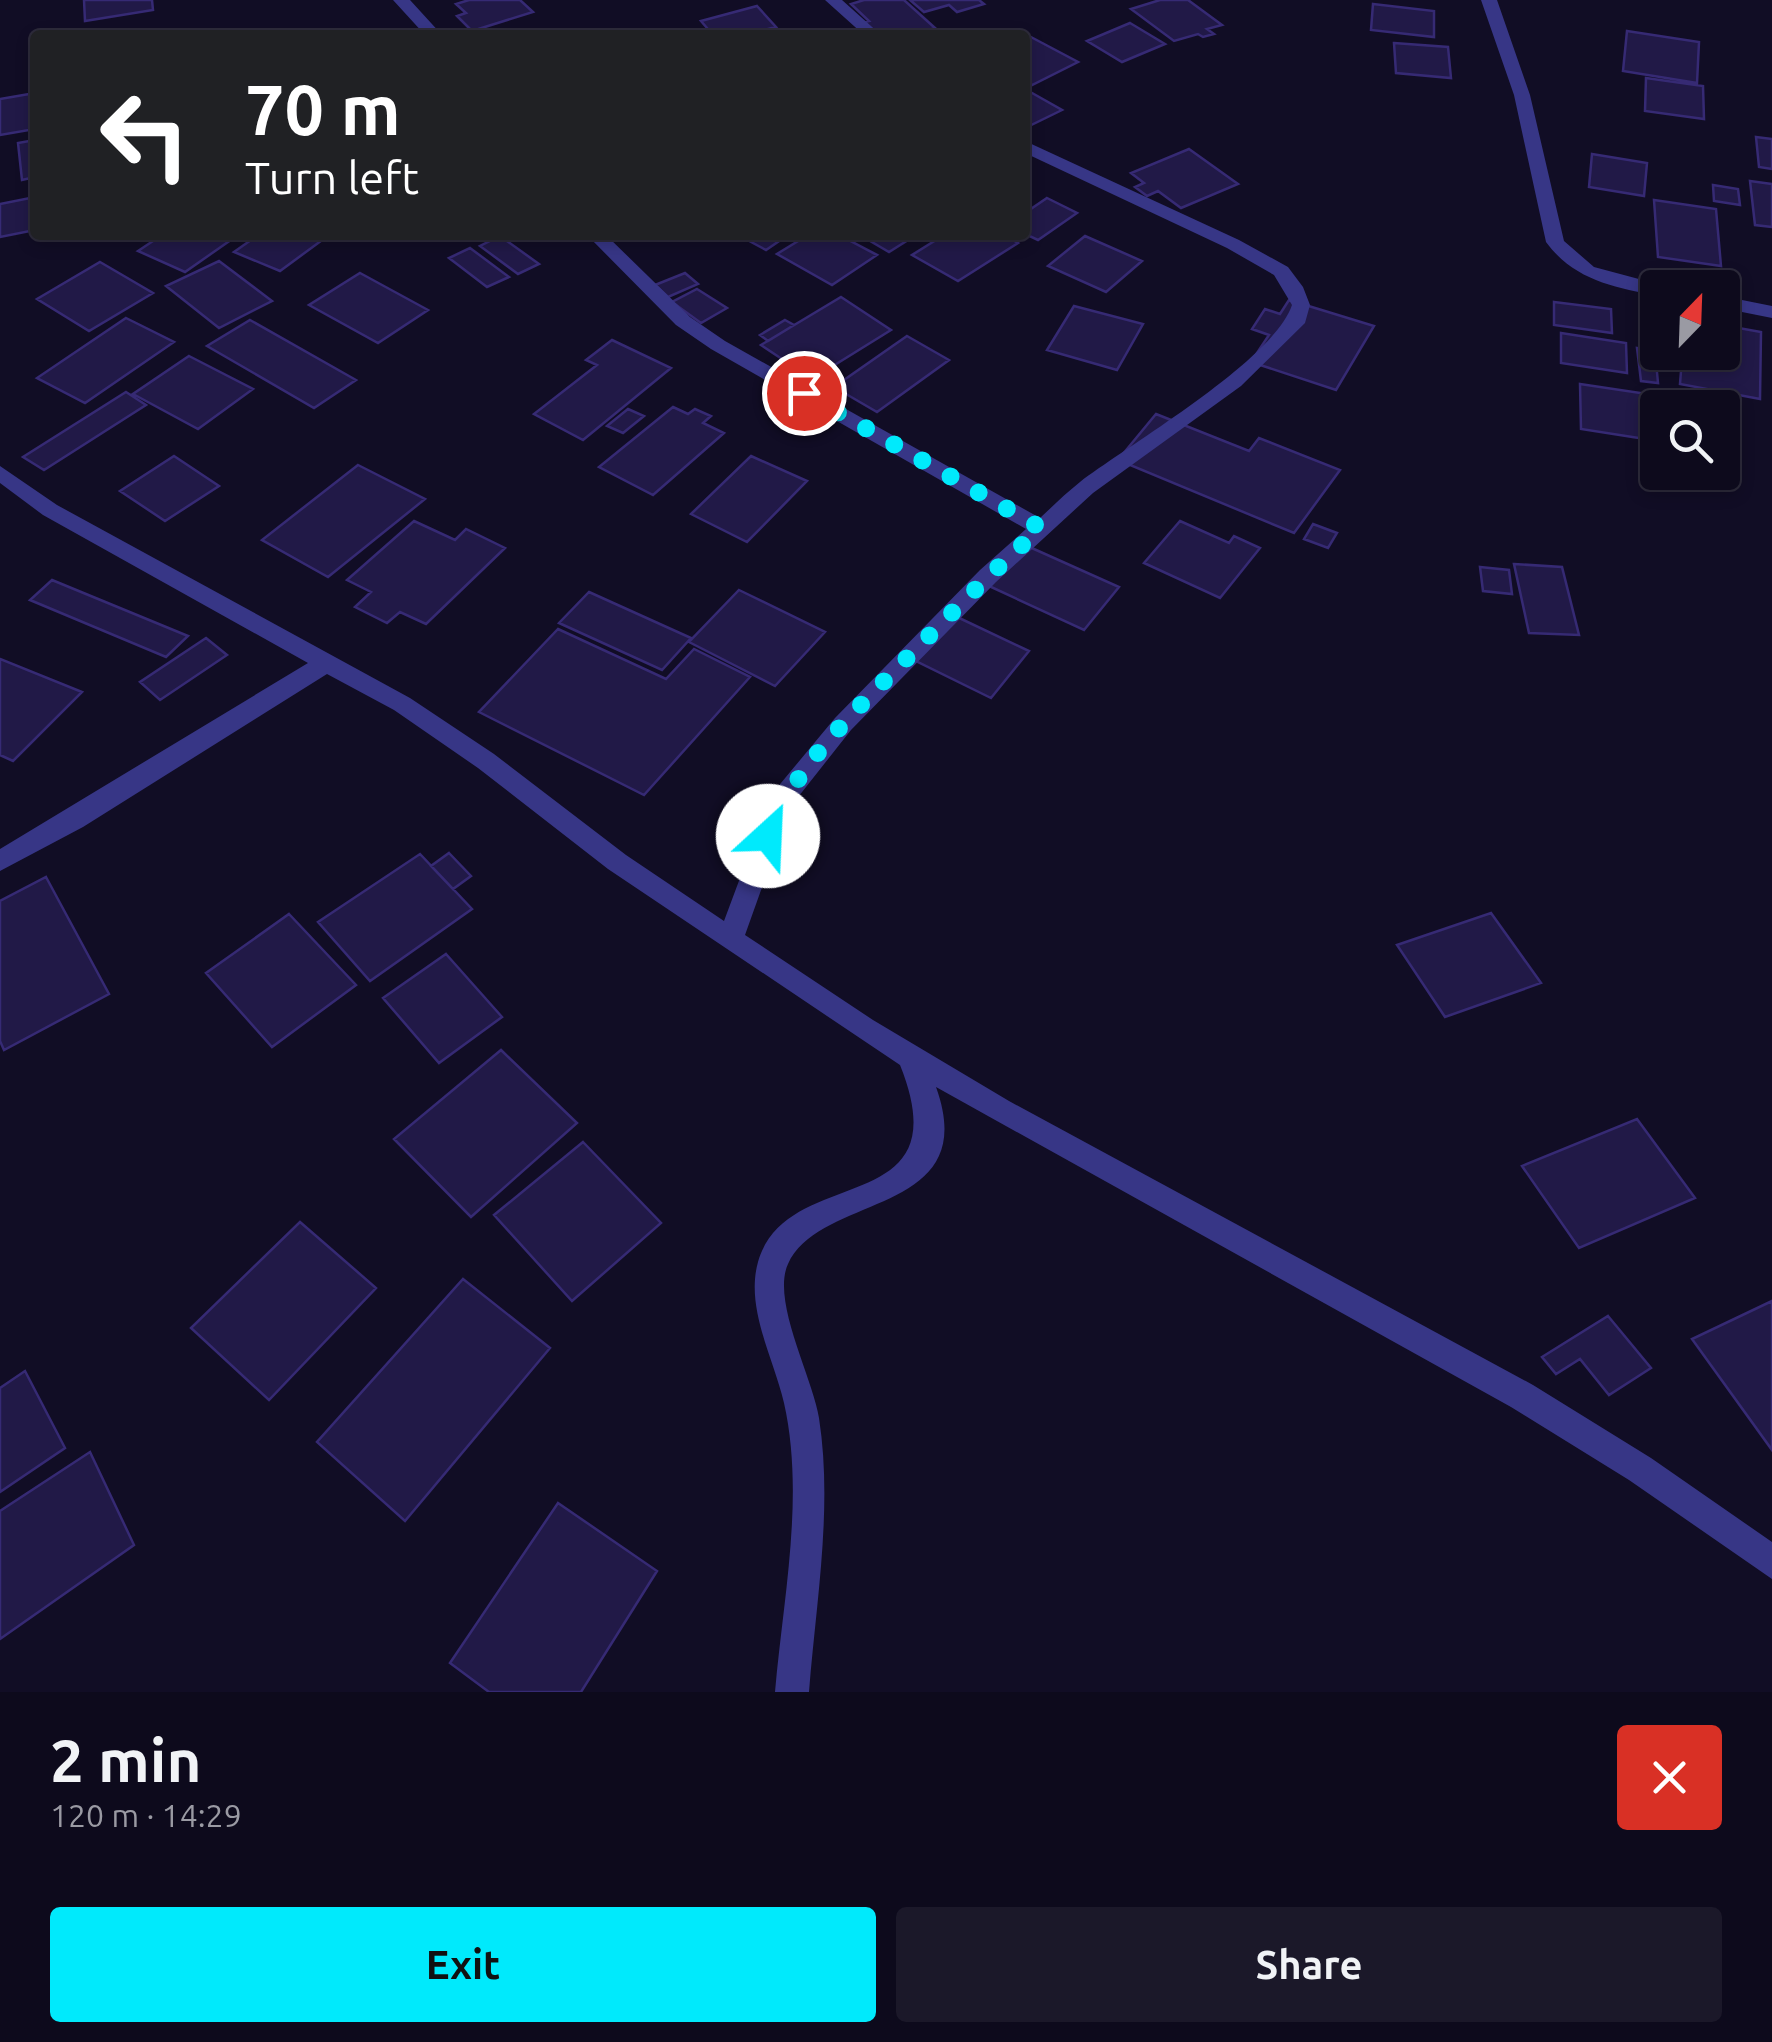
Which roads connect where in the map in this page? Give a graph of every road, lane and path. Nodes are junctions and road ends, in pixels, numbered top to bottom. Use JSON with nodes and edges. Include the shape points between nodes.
{"nodes":[{"id":1,"x":402,"y":0,"type":"edge"},
{"id":2,"x":833,"y":0,"type":"edge"},
{"id":3,"x":1489,"y":0,"type":"edge"},
{"id":4,"x":429,"y":30,"type":"edge"},
{"id":5,"x":867,"y":30,"type":"edge"},
{"id":6,"x":1030,"y":148,"type":"edge"},
{"id":7,"x":601,"y":240,"type":"edge"},
{"id":8,"x":1640,"y":286,"type":"edge"},
{"id":9,"x":1740,"y":306,"type":"edge"},
{"id":10,"x":1772,"y":312,"type":"edge"},
{"id":11,"x":0,"y":473,"type":"edge"},
{"id":12,"x":1041,"y":528,"type":"junction"},
{"id":13,"x":328,"y":662,"type":"junction"},
{"id":14,"x":0,"y":862,"type":"edge"},
{"id":15,"x":731,"y":938,"type":"junction"},
{"id":16,"x":910,"y":1057,"type":"junction"},
{"id":17,"x":1772,"y":1562,"type":"edge"},
{"id":18,"x":792,"y":1692,"type":"edge"}],
"edges":[{"from":1,"to":4,"type":"street"},
{"from":2,"to":5,"type":"street"},
{"from":3,"to":8,"type":"street","via":[[1522,95],[1555,242],[1582,271]]},
{"from":6,"to":12,"type":"street","via":[[1265,262],[1288,279],[1301,305],[1296,323],[1234,382]]},
{"from":7,"to":12,"type":"street","via":[[683,321],[718,345]]},
{"from":9,"to":10,"type":"street"},
{"from":11,"to":13,"type":"street","via":[[50,510]]},
{"from":12,"to":15,"type":"street","via":[[843,724],[780,802]]},
{"from":13,"to":14,"type":"street"},
{"from":13,"to":15,"type":"street","via":[[486,761],[617,862]]},
{"from":15,"to":16,"type":"street"},
{"from":16,"to":17,"type":"street","via":[[1522,1396],[1640,1468]]},
{"from":16,"to":18,"type":"street","via":[[931,1116],[920,1161],[889,1186],[792,1234],[773,1262],[772,1297],[803,1416],[806,1470]]}]}
